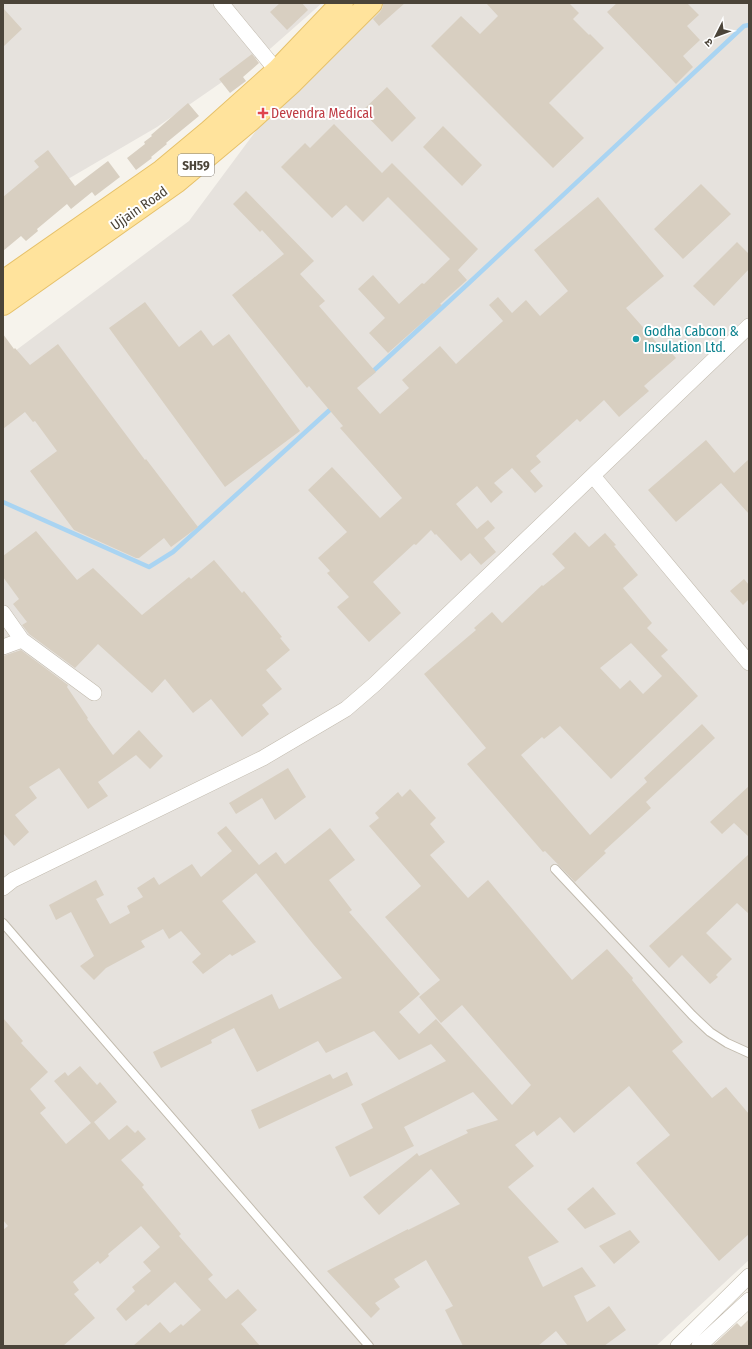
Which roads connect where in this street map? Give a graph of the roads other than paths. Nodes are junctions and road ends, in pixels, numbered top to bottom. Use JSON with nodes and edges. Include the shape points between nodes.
{"nodes":[{"id":1,"x":221,"y":3,"type":"edge"},
{"id":2,"x":342,"y":3,"type":"edge"},
{"id":3,"x":371,"y":3,"type":"edge"},
{"id":4,"x":284,"y":77,"type":"junction"},
{"id":5,"x":3,"y":282,"type":"edge"},
{"id":6,"x":3,"y":304,"type":"edge"},
{"id":7,"x":749,"y":326,"type":"edge"},
{"id":8,"x":593,"y":476,"type":"junction"},
{"id":9,"x":3,"y":612,"type":"edge"},
{"id":10,"x":22,"y":640,"type":"junction"},
{"id":11,"x":3,"y":647,"type":"edge"},
{"id":12,"x":749,"y":663,"type":"edge"},
{"id":13,"x":94,"y":692,"type":"dead end"},
{"id":14,"x":555,"y":869,"type":"dead end"},
{"id":15,"x":3,"y":888,"type":"edge"},
{"id":16,"x":3,"y":922,"type":"edge"},
{"id":17,"x":749,"y":1053,"type":"edge"},
{"id":18,"x":749,"y":1276,"type":"edge"},
{"id":19,"x":749,"y":1300,"type":"edge"},
{"id":20,"x":369,"y":1346,"type":"edge"},
{"id":21,"x":678,"y":1346,"type":"edge"},
{"id":22,"x":699,"y":1346,"type":"edge"}],
"edges":[{"from":1,"to":4,"type":"street"},
{"from":2,"to":4,"type":"main road","name":"Ujjain Road","number":"SH59"},
{"from":3,"to":4,"type":"main road","name":"Ujjain Road","number":"SH59"},
{"from":4,"to":5,"type":"main road","name":"Ujjain Road","number":"SH59","via":[[210,131],[162,171]]},
{"from":4,"to":6,"type":"main road","name":"Ujjain Road","number":"SH59","via":[[249,121],[176,182]]},
{"from":7,"to":8,"type":"street"},
{"from":8,"to":12,"type":"street"},
{"from":8,"to":15,"type":"street","via":[[346,709],[263,758],[13,880]]},
{"from":9,"to":10,"type":"street"},
{"from":10,"to":11,"type":"street"},
{"from":10,"to":13,"type":"street"},
{"from":14,"to":17,"type":"lane","via":[[692,1015],[710,1032]]},
{"from":16,"to":20,"type":"lane"},
{"from":18,"to":21,"type":"street"},
{"from":19,"to":22,"type":"street"}]}
